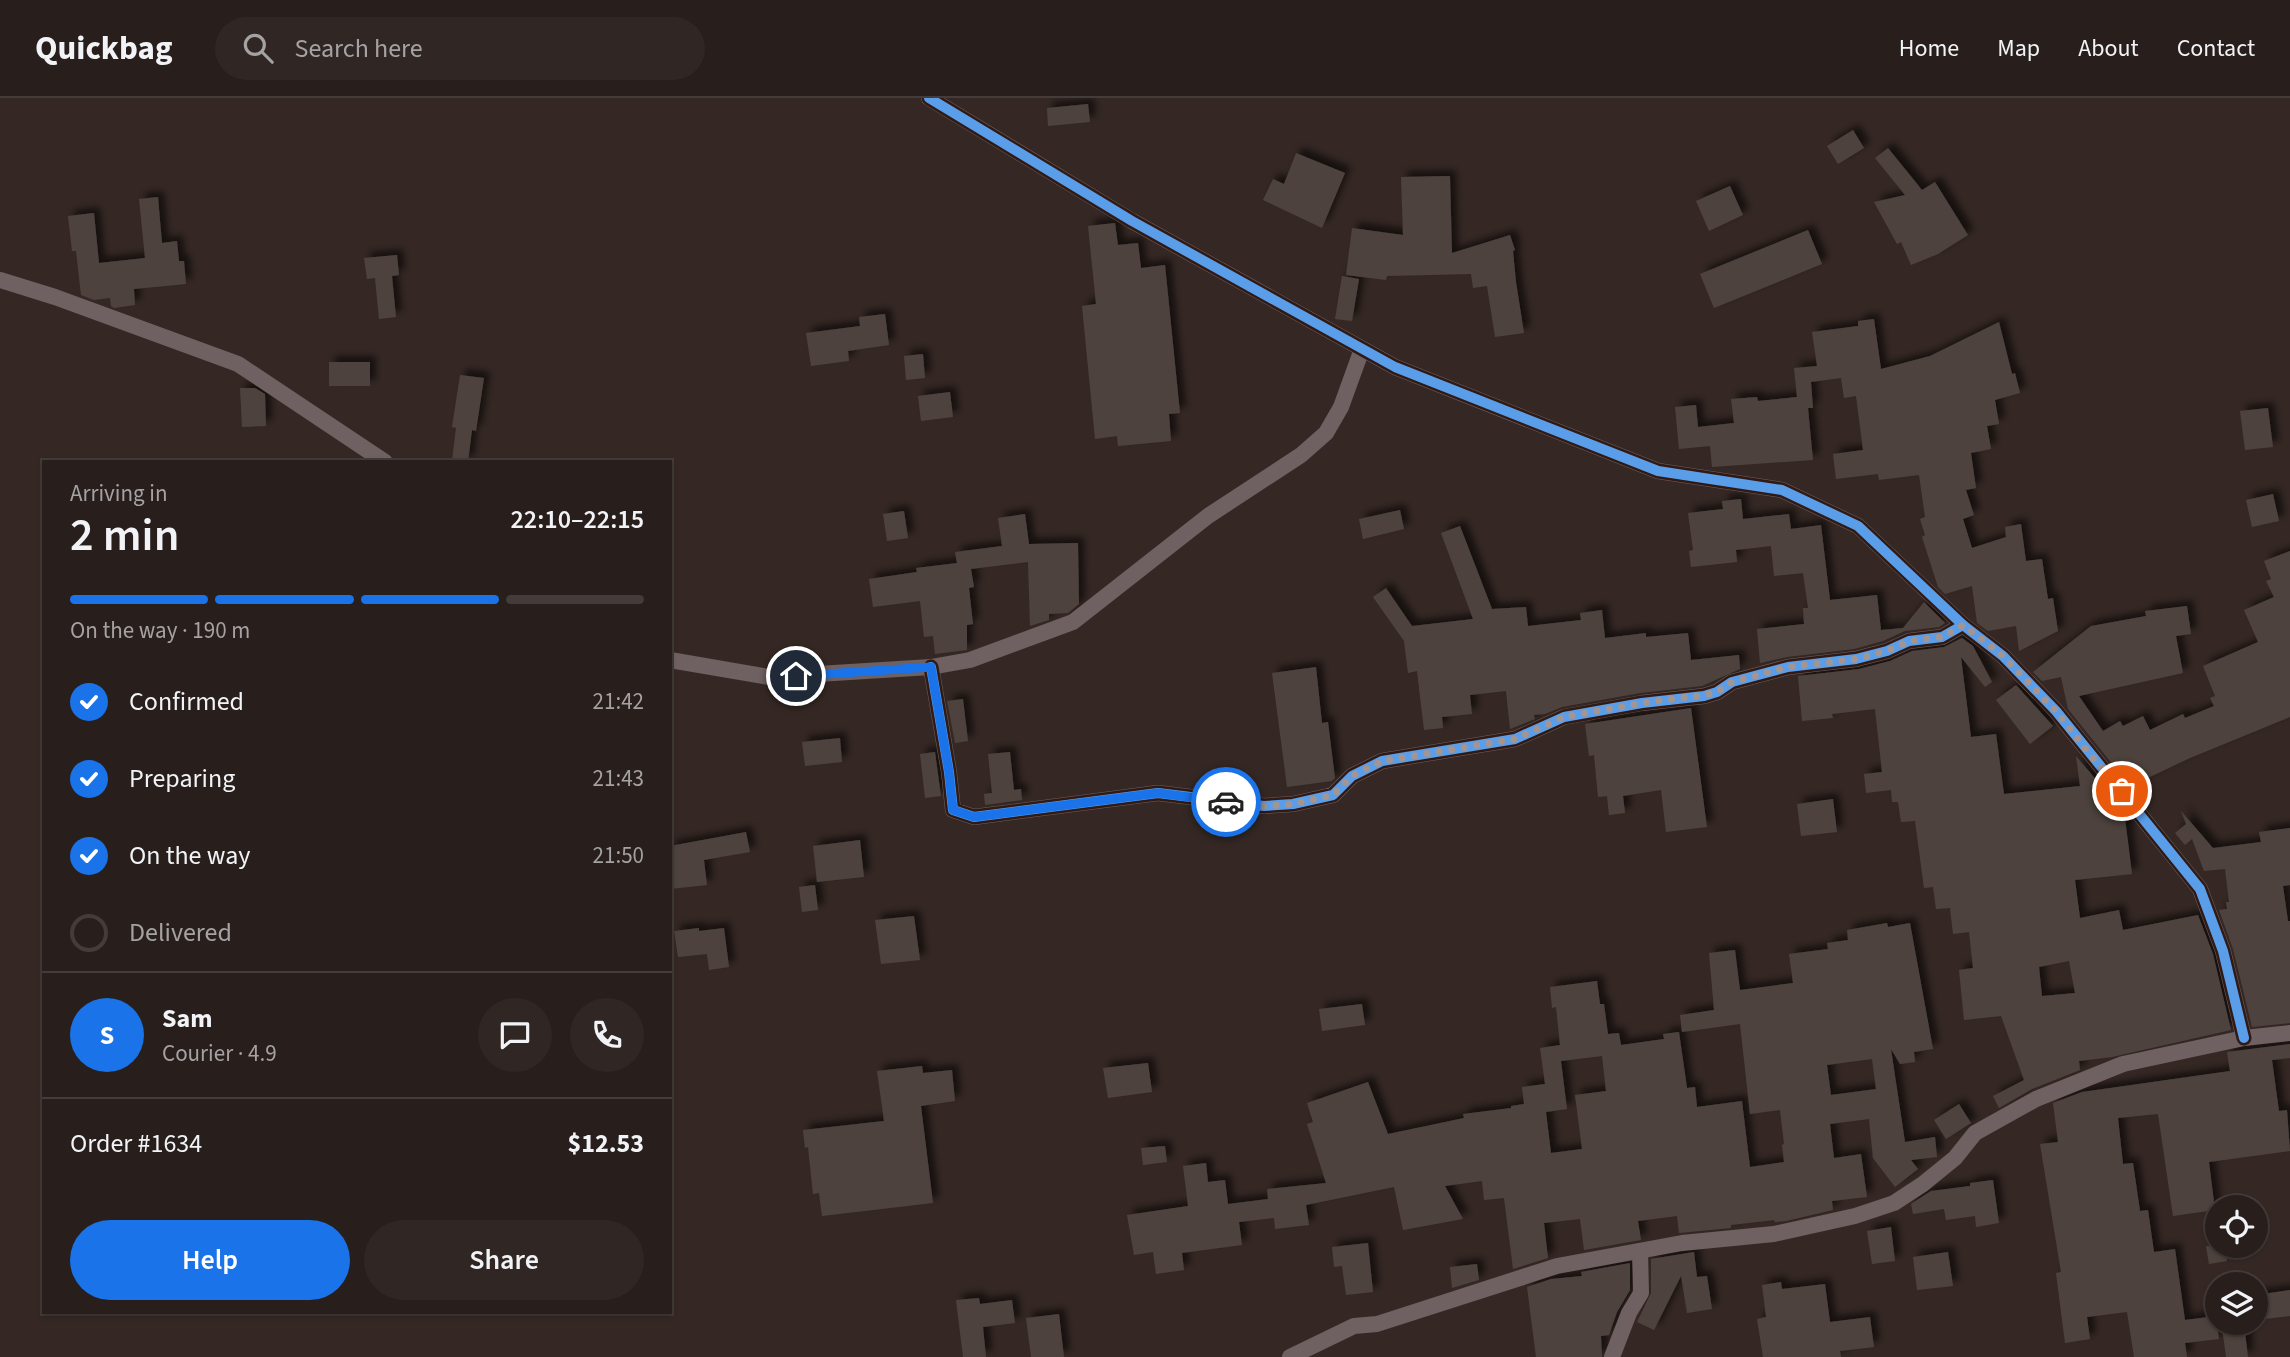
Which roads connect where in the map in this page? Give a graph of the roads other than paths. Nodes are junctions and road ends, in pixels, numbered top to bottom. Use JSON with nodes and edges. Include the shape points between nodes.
{"nodes":[{"id":1,"x":929,"y":98,"type":"edge"},
{"id":2,"x":0,"y":280,"type":"edge"},
{"id":3,"x":1362,"y":349,"type":"junction"},
{"id":4,"x":382,"y":460,"type":"edge"},
{"id":5,"x":1963,"y":625,"type":"junction"},
{"id":6,"x":672,"y":660,"type":"edge"},
{"id":7,"x":931,"y":667,"type":"junction"},
{"id":8,"x":2290,"y":1033,"type":"edge"},
{"id":9,"x":2244,"y":1038,"type":"junction"},
{"id":10,"x":1640,"y":1251,"type":"junction"},
{"id":11,"x":1290,"y":1357,"type":"edge"},
{"id":12,"x":1612,"y":1357,"type":"edge"}],
"edges":[{"from":1,"to":3,"type":"street","via":[[1132,221]]},
{"from":2,"to":4,"type":"street","via":[[238,364]]},
{"from":3,"to":5,"type":"street","via":[[1395,367],[1658,471],[1782,490],[1858,526]]},
{"from":3,"to":7,"type":"street","via":[[1341,407],[1326,433],[1301,454],[1208,516],[1073,622],[970,660]]},
{"from":5,"to":7,"type":"street","via":[[1942,637],[1909,641],[1856,659],[1788,667],[1732,682],[1717,692],[1564,717],[1515,739],[1382,761],[1352,776],[1333,795],[1264,806],[1158,793],[974,817],[953,810]]},
{"from":5,"to":9,"type":"street","via":[[2003,656],[2056,711],[2200,889],[2223,950]]},
{"from":6,"to":7,"type":"street","via":[[768,677]]},
{"from":8,"to":9,"type":"street"},
{"from":9,"to":10,"type":"street","via":[[2123,1064],[2036,1099],[1975,1133],[1955,1158],[1894,1203],[1774,1234]]},
{"from":10,"to":11,"type":"street","via":[[1557,1266],[1377,1324],[1354,1326]]},
{"from":10,"to":12,"type":"street","via":[[1641,1293]]}]}
